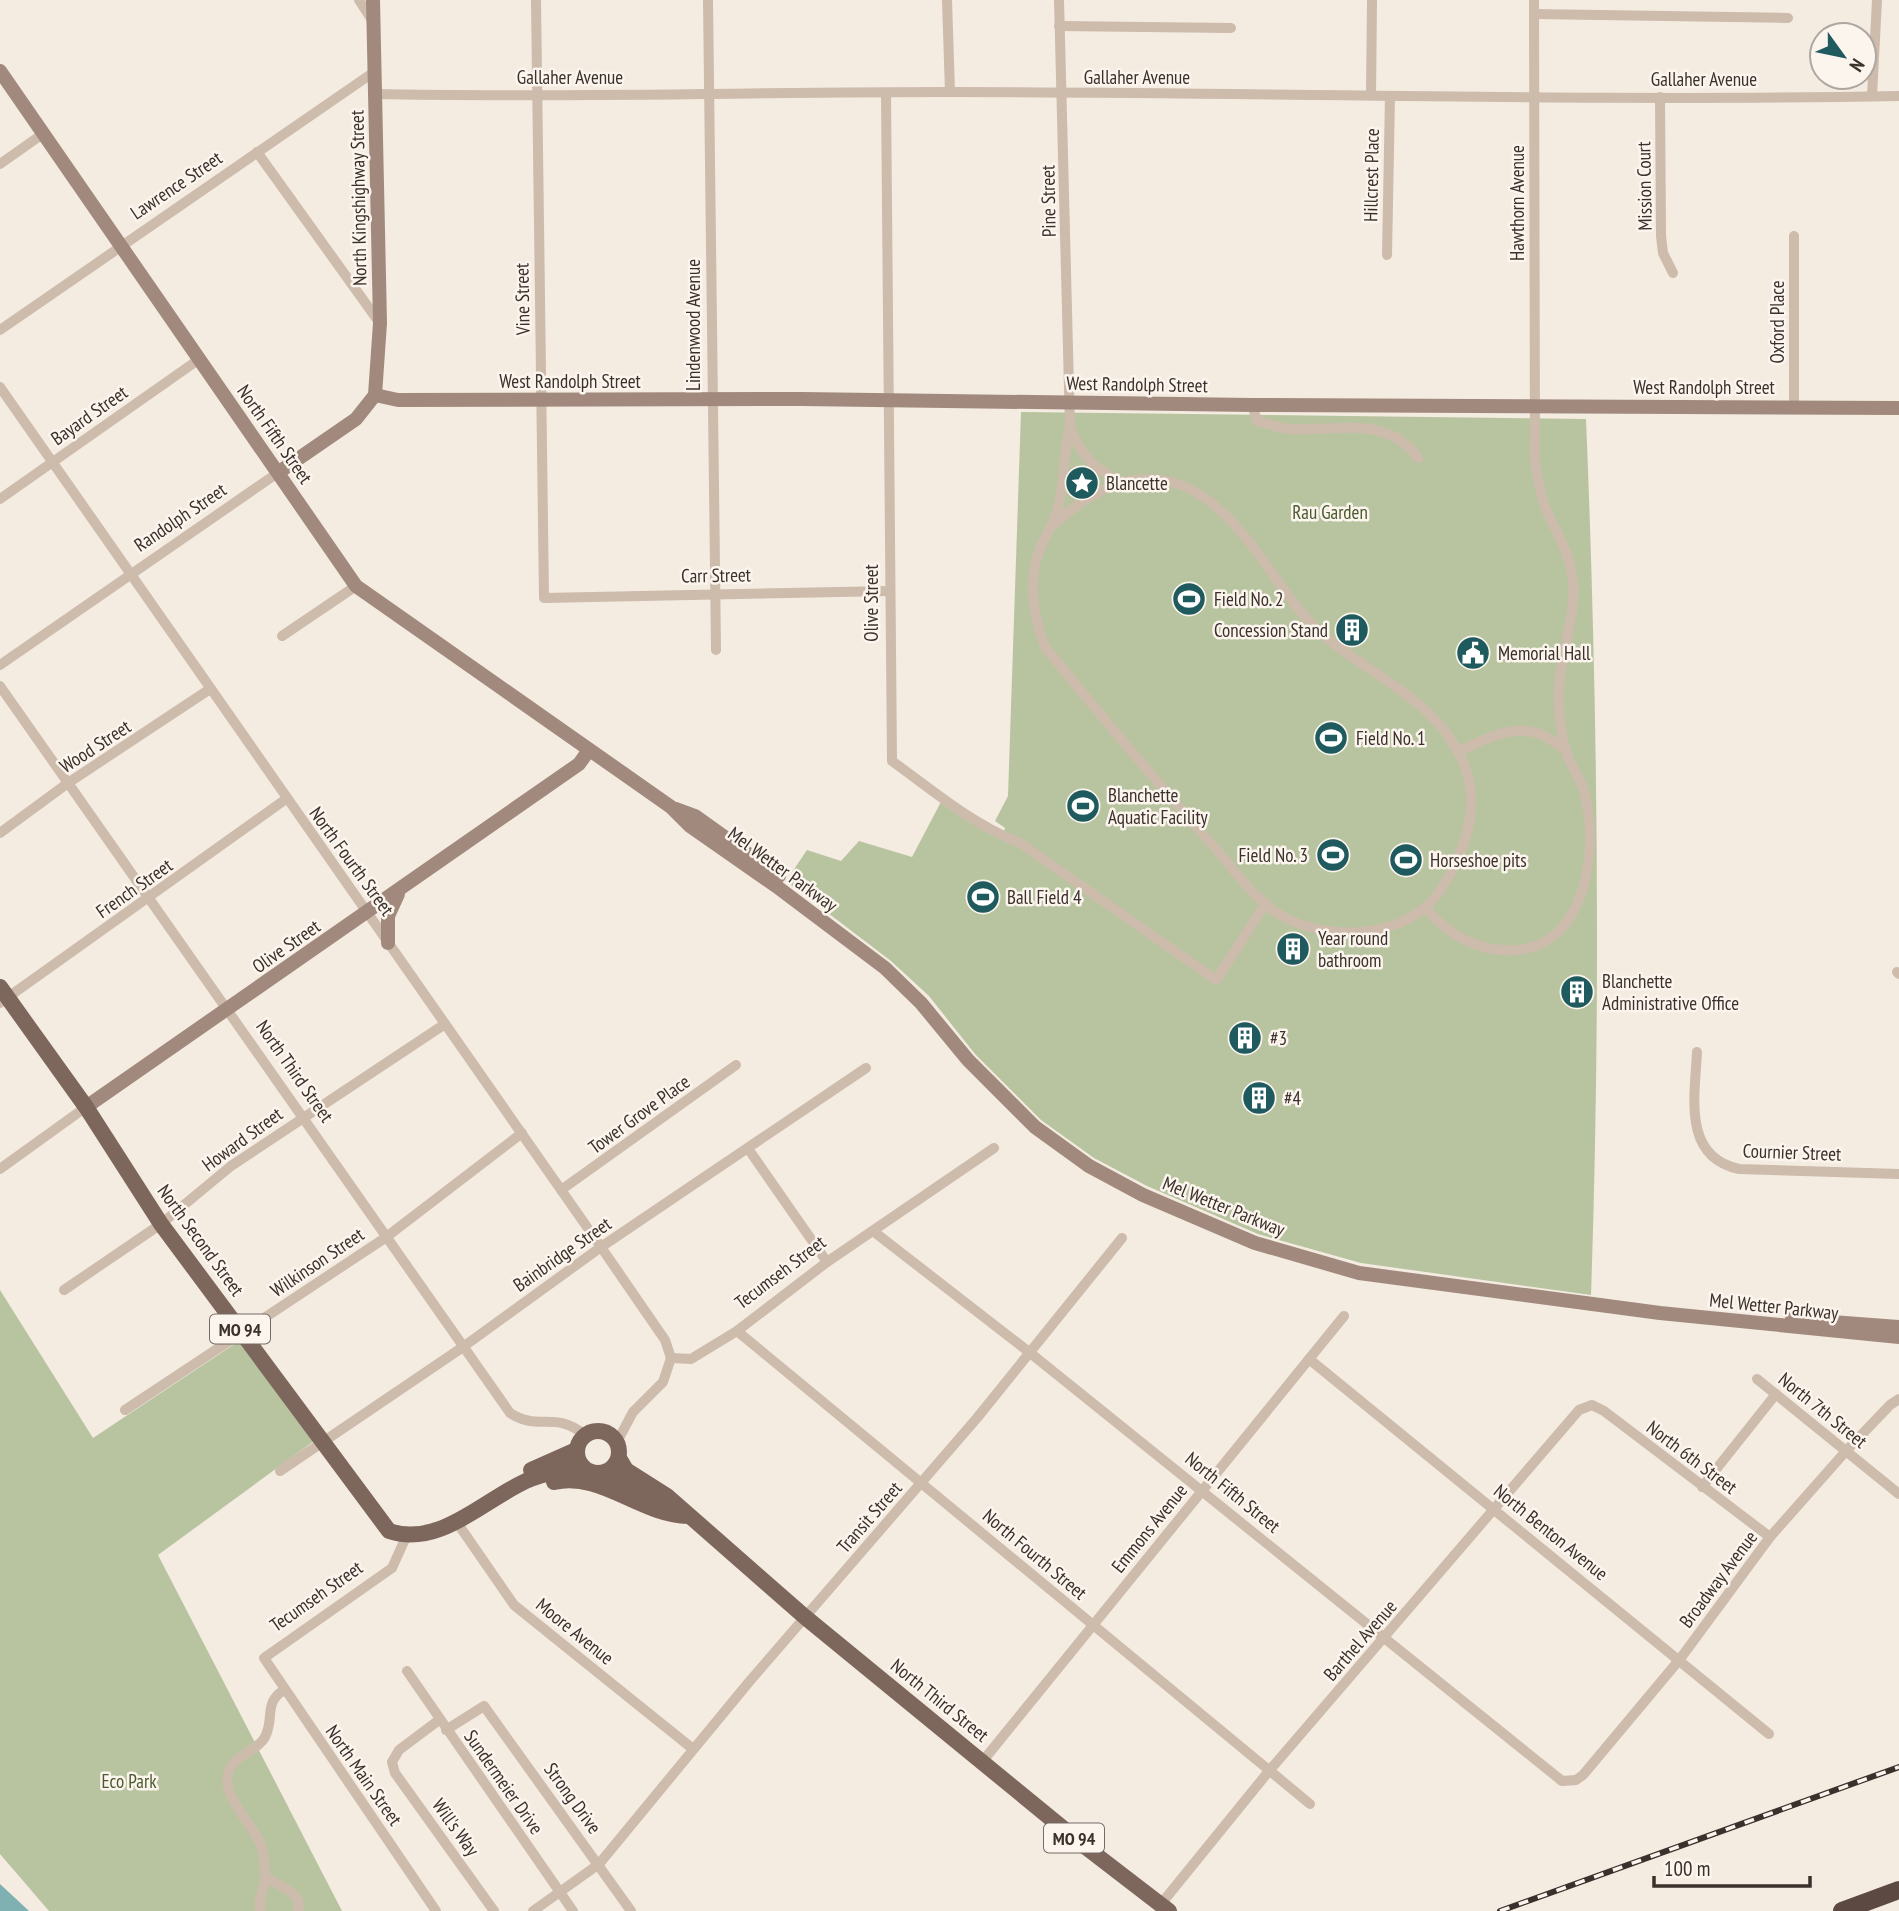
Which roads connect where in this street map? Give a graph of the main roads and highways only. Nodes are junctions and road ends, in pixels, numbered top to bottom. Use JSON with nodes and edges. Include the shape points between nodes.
{"nodes":[{"id":1,"x":373,"y":0,"type":"edge"},
{"id":2,"x":0,"y":71,"type":"edge"},
{"id":3,"x":375,"y":395,"type":"junction"},
{"id":4,"x":1899,"y":408,"type":"edge"},
{"id":5,"x":279,"y":472,"type":"junction"},
{"id":6,"x":589,"y":750,"type":"junction"},
{"id":7,"x":402,"y":887,"type":"junction"},
{"id":8,"x":388,"y":943,"type":"road end"},
{"id":9,"x":878,"y":957,"type":"junction"},
{"id":10,"x":2,"y":996,"type":"edge"},
{"id":11,"x":86,"y":1107,"type":"junction"},
{"id":12,"x":1899,"y":1326,"type":"edge"},
{"id":13,"x":1899,"y":1338,"type":"edge"},
{"id":14,"x":580,"y":1442,"type":"junction"},
{"id":15,"x":618,"y":1450,"type":"junction"},
{"id":16,"x":581,"y":1473,"type":"junction"},
{"id":17,"x":603,"y":1473,"type":"junction"},
{"id":18,"x":489,"y":1500,"type":"junction"},
{"id":19,"x":688,"y":1516,"type":"junction"},
{"id":20,"x":1899,"y":1890,"type":"edge"},
{"id":21,"x":1165,"y":1908,"type":"edge"},
{"id":22,"x":1842,"y":1911,"type":"edge"}],
"edges":[{"from":1,"to":3,"type":"main road","name":"North Kingshighway Street","via":[[380,323]]},
{"from":2,"to":5,"type":"main road","name":"North Fifth Street"},
{"from":3,"to":4,"type":"main road","name":"West Randolph Street","via":[[398,400]]},
{"from":3,"to":5,"type":"main road","name":"Randolph Street","via":[[356,419]]},
{"from":5,"to":6,"type":"main road","name":"North Fifth Street","via":[[356,586]]},
{"from":6,"to":7,"type":"main road","name":"Olive Street","via":[[579,764]]},
{"from":6,"to":9,"type":"main road","name":"Mel Wetter Parkway","via":[[671,807],[695,816]]},
{"from":7,"to":8,"type":"main road","via":[[388,916]]},
{"from":7,"to":11,"type":"main road","name":"Olive Street"},
{"from":9,"to":12,"type":"main road","name":"Mel Wetter Parkway","via":[[929,996],[975,1054],[1041,1120],[1094,1158],[1147,1186],[1258,1234],[1361,1263],[1421,1272],[1787,1318]]},
{"from":9,"to":13,"type":"main road","name":"Mel Wetter Parkway","via":[[968,1060],[1035,1127],[1089,1166],[1143,1195],[1255,1243],[1359,1273],[1660,1313]]},
{"from":10,"to":11,"type":"main road","name":"North Second Street","number":"MO 94"},
{"from":11,"to":18,"type":"main road","name":"North Second Street","number":"MO 94","via":[[162,1224],[389,1531],[406,1537],[430,1535]]},
{"from":14,"to":15,"type":"main road","name":"North Third Street","via":[[602,1431]]},
{"from":14,"to":16,"type":"main road"},
{"from":14,"to":18,"type":"main road","via":[[513,1479]]},
{"from":15,"to":17,"type":"main road","via":[[613,1467]]},
{"from":15,"to":19,"type":"main road","name":"North Third Street","number":"MO 94","via":[[626,1470],[667,1496]]},
{"from":16,"to":17,"type":"main road","name":"North Third Street"},
{"from":16,"to":18,"type":"main road","via":[[531,1479]]},
{"from":16,"to":19,"type":"main road","name":"North Third Street","number":"MO 94","via":[[668,1515]]},
{"from":17,"to":19,"type":"main road","name":"North Third Street"},
{"from":19,"to":21,"type":"main road","name":"North Third Street","number":"MO 94","via":[[805,1617]]},
{"from":20,"to":22,"type":"highway"}]}
